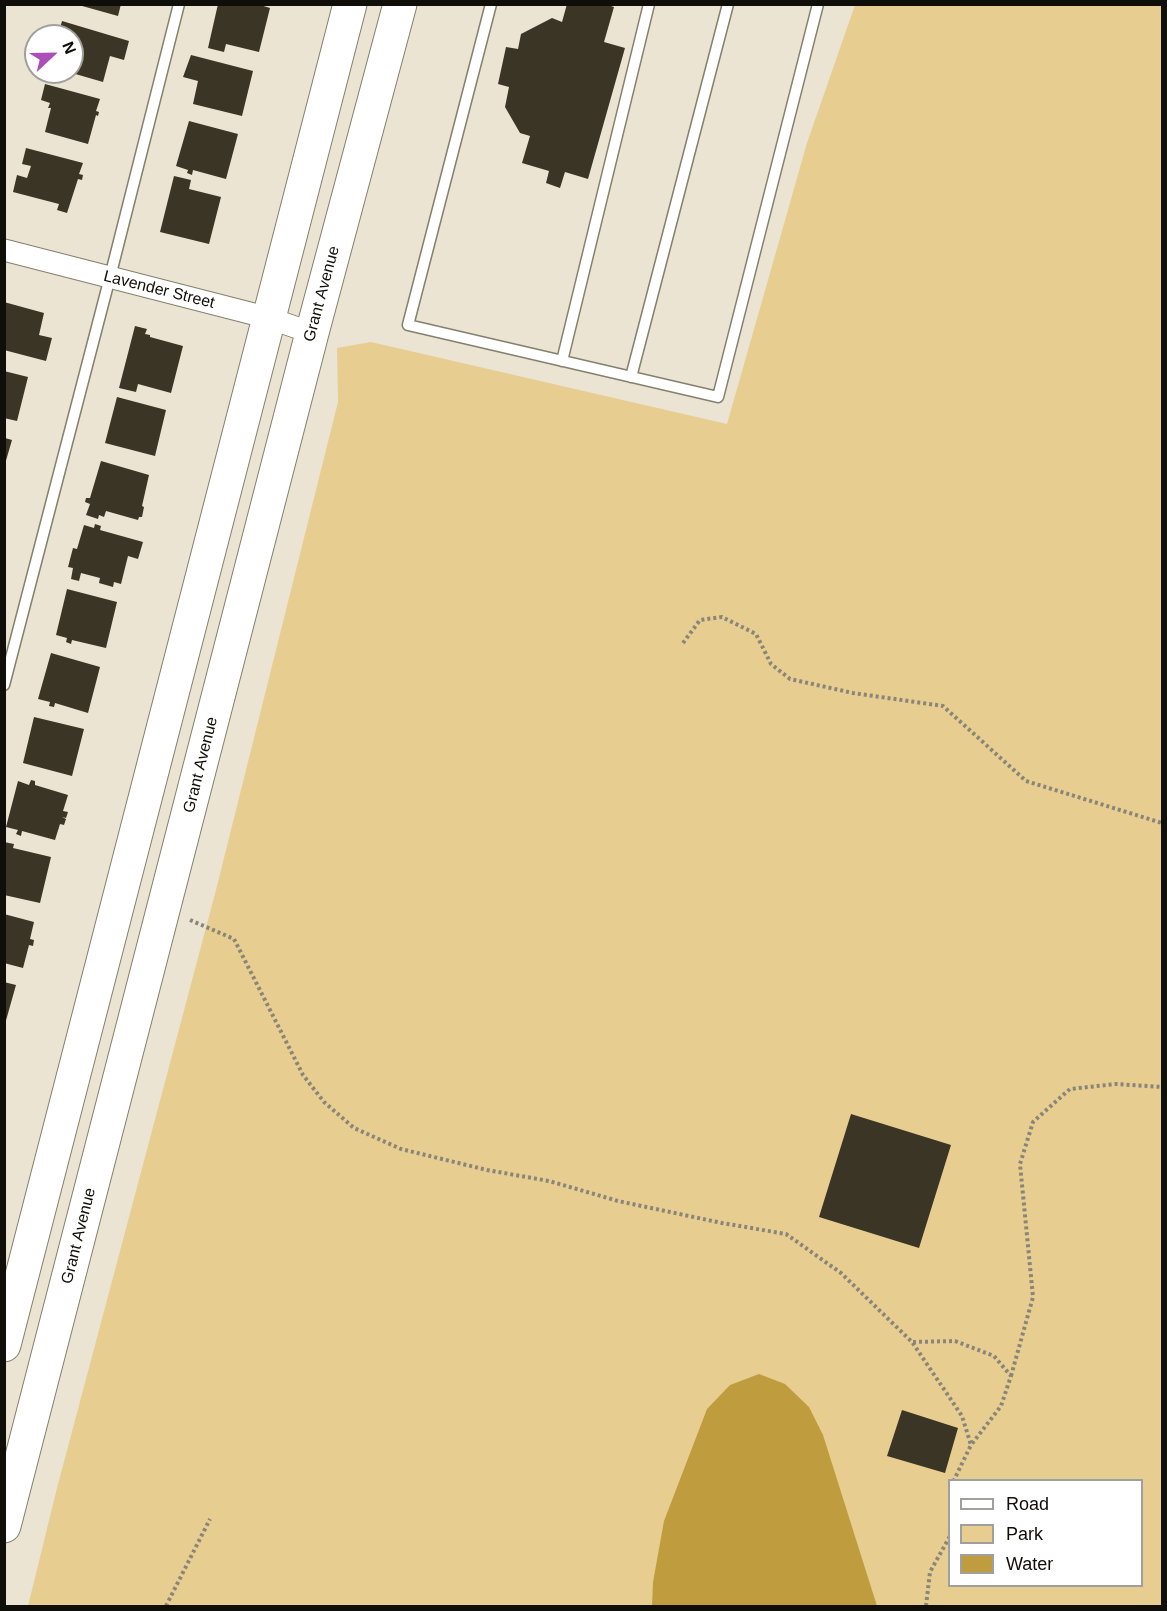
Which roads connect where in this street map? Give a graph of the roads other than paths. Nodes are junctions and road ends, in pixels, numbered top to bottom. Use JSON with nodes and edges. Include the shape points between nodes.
{"nodes":[{"id":1,"x":179,"y":4,"type":"edge"},
{"id":2,"x":350,"y":4,"type":"edge"},
{"id":3,"x":400,"y":4,"type":"edge"},
{"id":4,"x":491,"y":4,"type":"edge"},
{"id":5,"x":649,"y":4,"type":"edge"},
{"id":6,"x":728,"y":4,"type":"edge"},
{"id":7,"x":818,"y":4,"type":"edge"},
{"id":8,"x":4,"y":250,"type":"edge"},
{"id":9,"x":110,"y":278,"type":"junction"},
{"id":10,"x":269,"y":318,"type":"junction"},
{"id":11,"x":312,"y":333,"type":"junction"},
{"id":12,"x":562,"y":361,"type":"junction"},
{"id":13,"x":631,"y":377,"type":"junction"},
{"id":14,"x":4,"y":685,"type":"edge"},
{"id":15,"x":4,"y":1345,"type":"edge"},
{"id":16,"x":4,"y":1526,"type":"edge"}],
"edges":[{"from":1,"to":9,"type":"lane"},
{"from":2,"to":10,"type":"main road"},
{"from":3,"to":11,"type":"main road","name":"Grant Avenue"},
{"from":4,"to":12,"type":"lane","via":[[408,325]]},
{"from":5,"to":12,"type":"lane"},
{"from":6,"to":13,"type":"lane"},
{"from":7,"to":13,"type":"lane","via":[[718,398]]},
{"from":8,"to":9,"type":"street","name":"Lavender Street"},
{"from":9,"to":10,"type":"street","name":"Lavender Street"},
{"from":9,"to":14,"type":"lane"},
{"from":10,"to":11,"type":"street","name":"Lavender Street"},
{"from":10,"to":15,"type":"main road"},
{"from":11,"to":16,"type":"main road","name":"Grant Avenue"},
{"from":12,"to":13,"type":"lane"}]}
